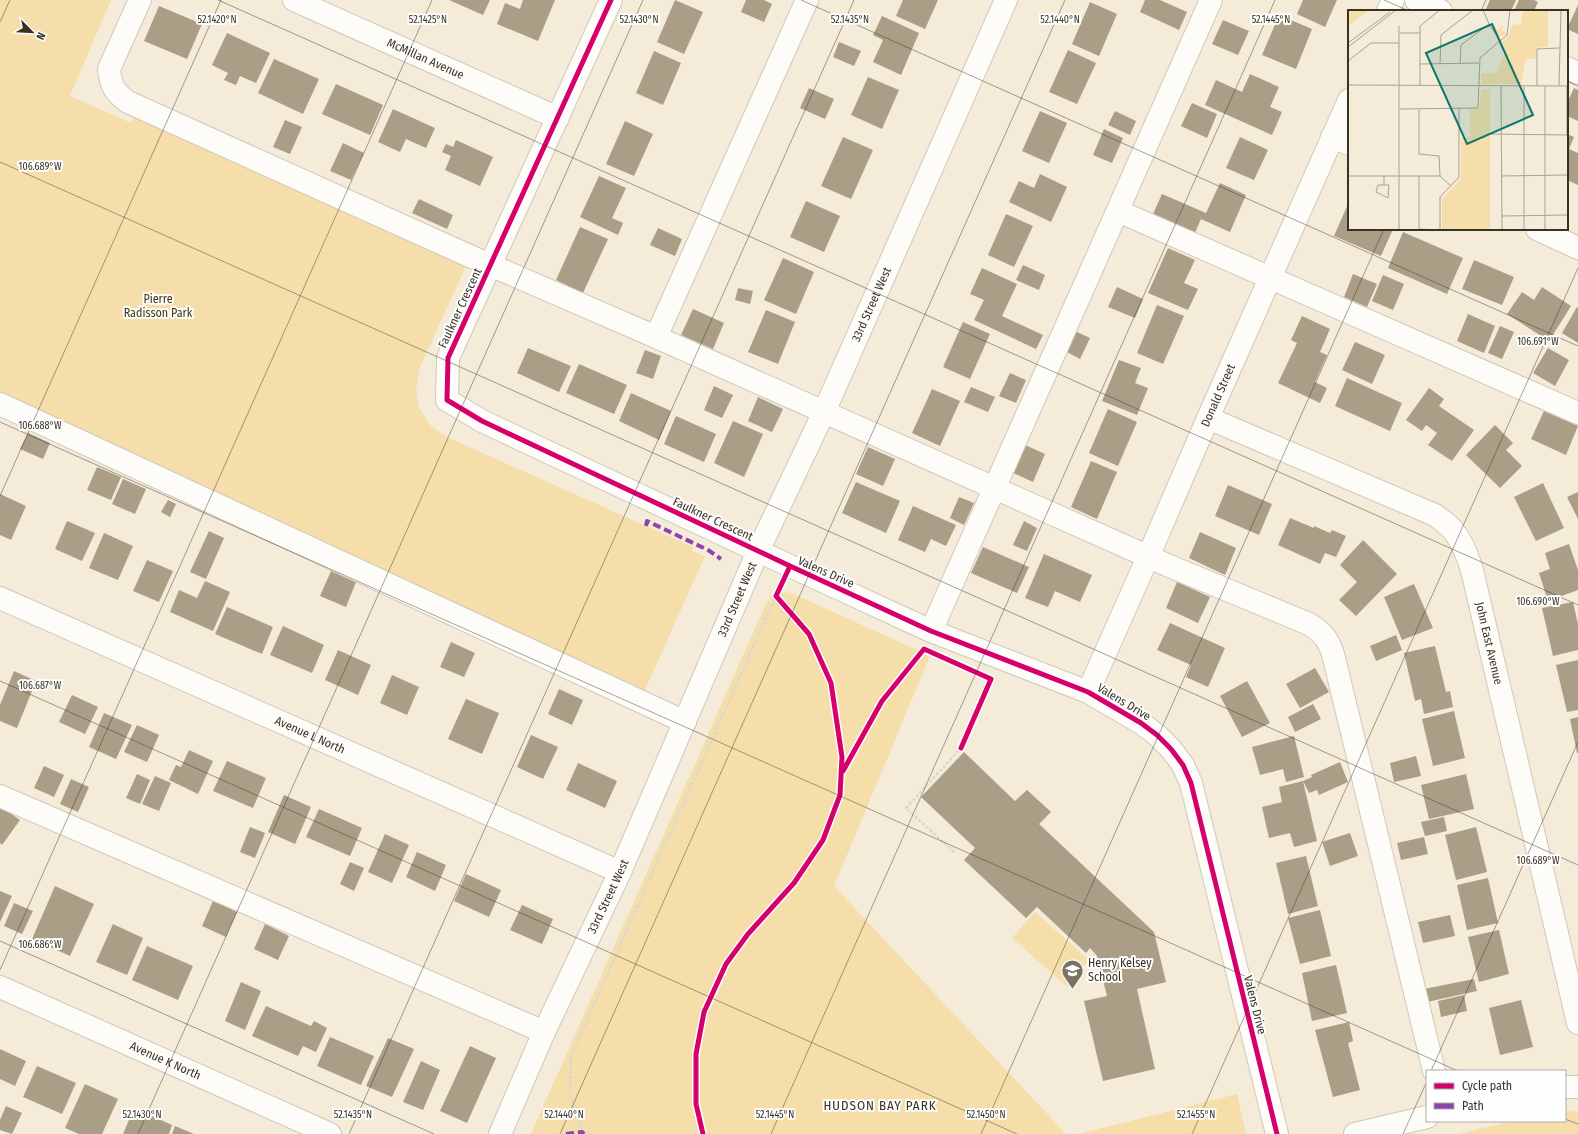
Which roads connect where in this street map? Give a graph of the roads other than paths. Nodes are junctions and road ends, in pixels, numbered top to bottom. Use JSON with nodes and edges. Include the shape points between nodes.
{"nodes":[{"id":1,"x":140,"y":0,"type":"edge"},
{"id":2,"x":294,"y":0,"type":"edge"},
{"id":3,"x":611,"y":0,"type":"edge"},
{"id":4,"x":807,"y":0,"type":"edge"},
{"id":5,"x":1006,"y":0,"type":"edge"},
{"id":6,"x":1211,"y":0,"type":"edge"},
{"id":7,"x":1393,"y":0,"type":"edge"},
{"id":8,"x":1416,"y":0,"type":"edge"},
{"id":9,"x":1388,"y":10,"type":"edge"},
{"id":10,"x":1439,"y":10,"type":"edge"},
{"id":11,"x":1568,"y":68,"type":"edge"},
{"id":12,"x":1578,"y":73,"type":"edge"},
{"id":13,"x":1348,"y":105,"type":"edge"},
{"id":14,"x":558,"y":118,"type":"junction"},
{"id":15,"x":1341,"y":141,"type":"edge"},
{"id":16,"x":1118,"y":211,"type":"junction"},
{"id":17,"x":1539,"y":230,"type":"edge"},
{"id":18,"x":1578,"y":248,"type":"edge"},
{"id":19,"x":491,"y":265,"type":"junction"},
{"id":20,"x":1270,"y":277,"type":"junction"},
{"id":21,"x":656,"y":337,"type":"junction"},
{"id":22,"x":0,"y":404,"type":"edge"},
{"id":23,"x":824,"y":412,"type":"junction"},
{"id":24,"x":1578,"y":413,"type":"edge"},
{"id":25,"x":1208,"y":418,"type":"junction"},
{"id":26,"x":994,"y":489,"type":"junction"},
{"id":27,"x":758,"y":551,"type":"junction"},
{"id":28,"x":1148,"y":557,"type":"junction"},
{"id":29,"x":0,"y":598,"type":"edge"},
{"id":30,"x":931,"y":631,"type":"junction"},
{"id":31,"x":1088,"y":692,"type":"junction"},
{"id":32,"x":685,"y":722,"type":"junction"},
{"id":33,"x":0,"y":796,"type":"edge"},
{"id":34,"x":620,"y":872,"type":"junction"},
{"id":35,"x":0,"y":987,"type":"edge"},
{"id":36,"x":1578,"y":1024,"type":"edge"},
{"id":37,"x":544,"y":1032,"type":"junction"},
{"id":38,"x":1434,"y":1070,"type":"edge"},
{"id":39,"x":1566,"y":1087,"type":"edge"},
{"id":40,"x":1578,"y":1087,"type":"edge"},
{"id":41,"x":1426,"y":1117,"type":"edge"},
{"id":42,"x":330,"y":1134,"type":"edge"},
{"id":43,"x":500,"y":1134,"type":"edge"},
{"id":44,"x":1277,"y":1134,"type":"edge"},
{"id":45,"x":1355,"y":1134,"type":"edge"}],
"edges":[{"from":1,"to":19,"type":"street","via":[[109,69],[113,89],[120,96]]},
{"from":2,"to":14,"type":"street","name":"McMillan Avenue"},
{"from":3,"to":14,"type":"street","name":"Faulkner Crescent"},
{"from":4,"to":21,"type":"street"},
{"from":5,"to":23,"type":"street","name":"33rd Street West"},
{"from":6,"to":16,"type":"street"},
{"from":7,"to":9,"type":"street"},
{"from":8,"to":10,"type":"street"},
{"from":11,"to":12,"type":"street"},
{"from":13,"to":15,"type":"street","name":"Donald Street"},
{"from":14,"to":19,"type":"street","name":"Faulkner Crescent"},
{"from":15,"to":20,"type":"street","name":"Donald Street"},
{"from":16,"to":20,"type":"street"},
{"from":16,"to":26,"type":"street"},
{"from":17,"to":18,"type":"street"},
{"from":19,"to":21,"type":"street"},
{"from":19,"to":27,"type":"street","name":"Faulkner Crescent","via":[[448,358],[447,400],[482,421]]},
{"from":20,"to":24,"type":"street"},
{"from":20,"to":25,"type":"street","name":"Donald Street"},
{"from":21,"to":23,"type":"street"},
{"from":22,"to":32,"type":"street"},
{"from":23,"to":26,"type":"street"},
{"from":23,"to":27,"type":"street","name":"33rd Street West"},
{"from":25,"to":28,"type":"street","name":"Donald Street"},
{"from":25,"to":36,"type":"street","name":"John East Avenue","via":[[1435,515],[1451,528],[1462,545],[1476,583]]},
{"from":26,"to":28,"type":"street"},
{"from":26,"to":30,"type":"street"},
{"from":27,"to":30,"type":"street","name":"Valens Drive"},
{"from":27,"to":32,"type":"street","name":"33rd Street West"},
{"from":28,"to":31,"type":"street","name":"Donald Street"},
{"from":28,"to":38,"type":"street","via":[[1309,624],[1326,637],[1334,658]]},
{"from":29,"to":34,"type":"street","name":"Avenue L North"},
{"from":30,"to":31,"type":"street","name":"Valens Drive"},
{"from":31,"to":44,"type":"street","name":"Valens Drive","via":[[1157,735],[1183,765],[1191,783]]},
{"from":32,"to":34,"type":"street","name":"33rd Street West"},
{"from":33,"to":37,"type":"street"},
{"from":34,"to":37,"type":"street","name":"33rd Street West"},
{"from":35,"to":42,"type":"street","name":"Avenue K North"},
{"from":37,"to":43,"type":"street","name":"33rd Street West"},
{"from":39,"to":40,"type":"street"},
{"from":41,"to":45,"type":"street"}]}
